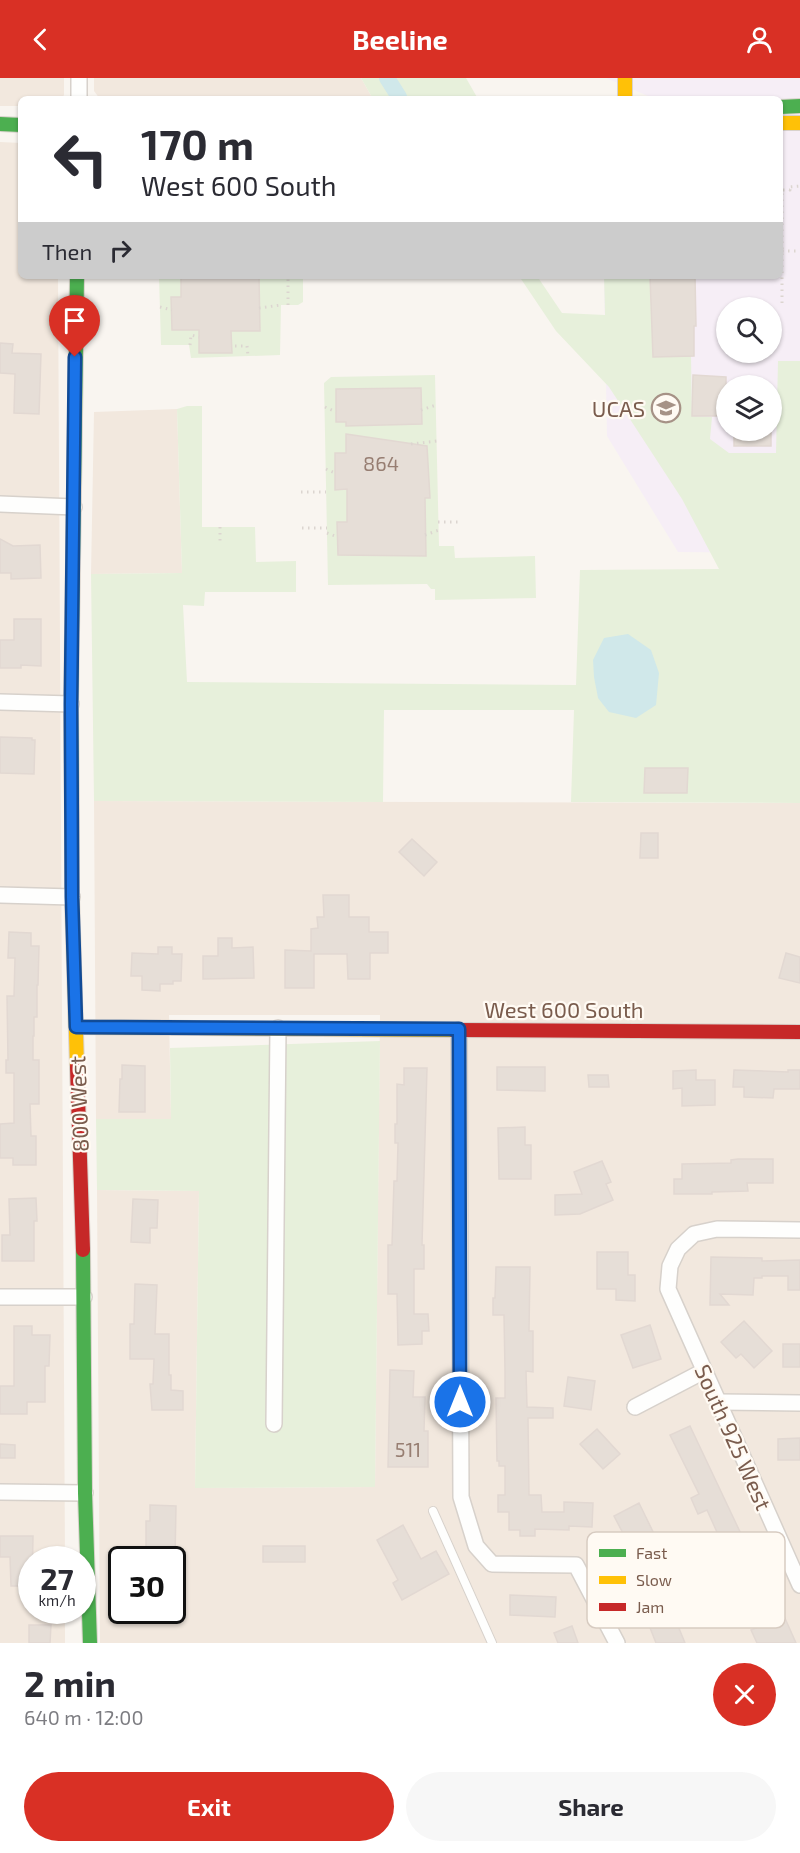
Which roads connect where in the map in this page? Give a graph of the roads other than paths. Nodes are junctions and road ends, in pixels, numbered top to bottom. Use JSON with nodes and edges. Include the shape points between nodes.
{"nodes":[{"id":1,"x":79,"y":78,"type":"edge"},
{"id":2,"x":625,"y":78,"type":"edge"},
{"id":3,"x":79,"y":96,"type":"edge"},
{"id":4,"x":625,"y":96,"type":"edge"},
{"id":5,"x":783,"y":106,"type":"edge"},
{"id":6,"x":800,"y":106,"type":"edge"},
{"id":7,"x":783,"y":123,"type":"edge"},
{"id":8,"x":800,"y":123,"type":"edge"},
{"id":9,"x":0,"y":124,"type":"edge"},
{"id":10,"x":18,"y":125,"type":"edge"},
{"id":11,"x":77,"y":279,"type":"edge"},
{"id":12,"x":0,"y":504,"type":"edge"},
{"id":13,"x":74,"y":507,"type":"junction"},
{"id":14,"x":0,"y":702,"type":"edge"},
{"id":15,"x":71,"y":704,"type":"junction"},
{"id":16,"x":0,"y":895,"type":"edge"},
{"id":17,"x":72,"y":897,"type":"junction"},
{"id":18,"x":76,"y":1027,"type":"junction"},
{"id":19,"x":278,"y":1028,"type":"junction"},
{"id":20,"x":459,"y":1029,"type":"junction"},
{"id":21,"x":800,"y":1032,"type":"edge"},
{"id":22,"x":800,"y":1230,"type":"edge"},
{"id":23,"x":0,"y":1297,"type":"edge"},
{"id":24,"x":84,"y":1297,"type":"junction"},
{"id":25,"x":704,"y":1371,"type":"junction"},
{"id":26,"x":718,"y":1402,"type":"junction"},
{"id":27,"x":800,"y":1403,"type":"edge"},
{"id":28,"x":635,"y":1407,"type":"dead end"},
{"id":29,"x":274,"y":1424,"type":"dead end"},
{"id":30,"x":0,"y":1492,"type":"edge"},
{"id":31,"x":85,"y":1493,"type":"junction"},
{"id":32,"x":433,"y":1511,"type":"dead end"},
{"id":33,"x":776,"y":1532,"type":"edge"},
{"id":34,"x":785,"y":1552,"type":"edge"},
{"id":35,"x":800,"y":1585,"type":"edge"},
{"id":36,"x":587,"y":1586,"type":"edge"},
{"id":37,"x":609,"y":1628,"type":"edge"},
{"id":38,"x":90,"y":1643,"type":"edge"},
{"id":39,"x":492,"y":1643,"type":"edge"},
{"id":40,"x":617,"y":1643,"type":"edge"}],
"edges":[{"from":1,"to":3,"type":"street"},
{"from":2,"to":4,"type":"street"},
{"from":5,"to":6,"type":"street"},
{"from":7,"to":8,"type":"street"},
{"from":9,"to":10,"type":"street"},
{"from":11,"to":13,"type":"street","name":"800 West"},
{"from":12,"to":13,"type":"street"},
{"from":13,"to":15,"type":"street","name":"800 West"},
{"from":14,"to":15,"type":"street"},
{"from":15,"to":17,"type":"street","name":"800 West"},
{"from":16,"to":17,"type":"street"},
{"from":17,"to":18,"type":"street","name":"800 West"},
{"from":18,"to":19,"type":"street","name":"West 600 South"},
{"from":18,"to":24,"type":"street","name":"800 West"},
{"from":19,"to":20,"type":"street","name":"West 600 South"},
{"from":19,"to":29,"type":"street"},
{"from":20,"to":21,"type":"street","name":"West 600 South"},
{"from":20,"to":36,"type":"street","via":[[461,1497],[476,1546],[492,1564],[576,1565]]},
{"from":22,"to":25,"type":"street","name":"South 925 West","via":[[717,1229],[694,1234],[678,1249],[670,1266],[668,1289]]},
{"from":23,"to":24,"type":"street"},
{"from":24,"to":31,"type":"street","name":"800 West"},
{"from":25,"to":26,"type":"street","name":"South 925 West"},
{"from":25,"to":28,"type":"street"},
{"from":26,"to":27,"type":"street"},
{"from":26,"to":33,"type":"street","name":"South 925 West"},
{"from":30,"to":31,"type":"street"},
{"from":31,"to":38,"type":"street","name":"800 West"},
{"from":32,"to":39,"type":"lane"},
{"from":34,"to":35,"type":"street","name":"South 925 West"},
{"from":37,"to":40,"type":"street"}]}
